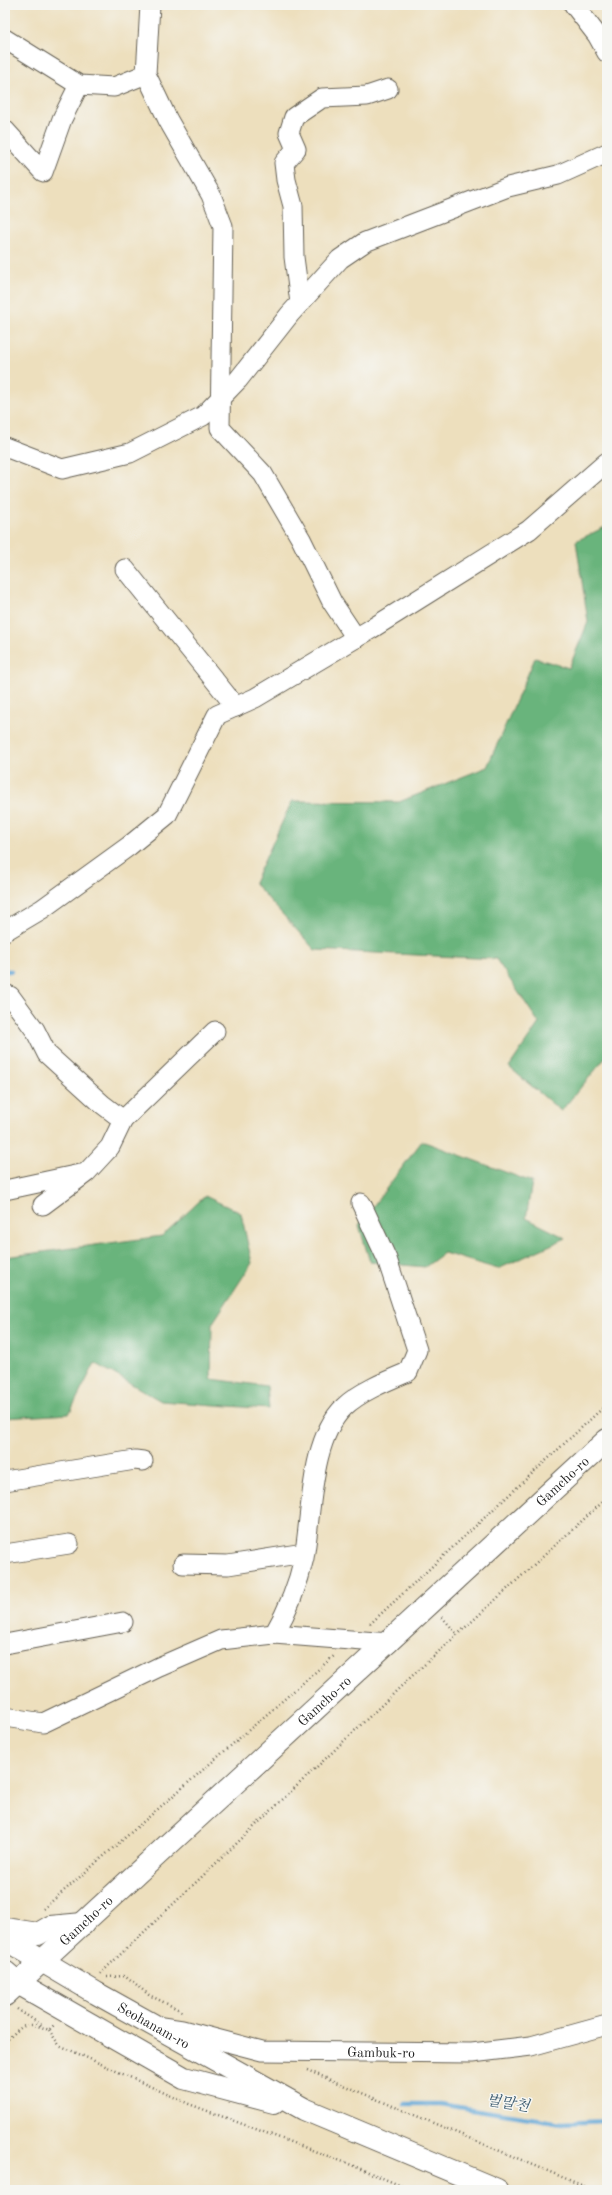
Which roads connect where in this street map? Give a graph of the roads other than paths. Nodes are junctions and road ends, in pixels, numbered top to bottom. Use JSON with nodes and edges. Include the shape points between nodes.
{"nodes":[{"id":1,"x":150,"y":5,"type":"edge"},
{"id":2,"x":574,"y":5,"type":"edge"},
{"id":3,"x":5,"y":39,"type":"edge"},
{"id":4,"x":607,"y":53,"type":"edge"},
{"id":5,"x":146,"y":74,"type":"junction"},
{"id":6,"x":79,"y":85,"type":"junction"},
{"id":7,"x":388,"y":90,"type":"dead end"},
{"id":8,"x":5,"y":130,"type":"edge"},
{"id":9,"x":607,"y":153,"type":"edge"},
{"id":10,"x":300,"y":303,"type":"junction"},
{"id":11,"x":219,"y":399,"type":"junction"},
{"id":12,"x":5,"y":447,"type":"edge"},
{"id":13,"x":607,"y":462,"type":"edge"},
{"id":14,"x":125,"y":569,"type":"dead end"},
{"id":15,"x":356,"y":638,"type":"junction"},
{"id":16,"x":236,"y":706,"type":"junction"},
{"id":17,"x":5,"y":931,"type":"edge"},
{"id":18,"x":5,"y":994,"type":"edge"},
{"id":19,"x":215,"y":1031,"type":"dead end"},
{"id":20,"x":123,"y":1120,"type":"junction"},
{"id":21,"x":86,"y":1173,"type":"junction"},
{"id":22,"x":5,"y":1190,"type":"edge"},
{"id":23,"x":361,"y":1203,"type":"dead end"},
{"id":24,"x":43,"y":1205,"type":"dead end"},
{"id":25,"x":607,"y":1440,"type":"edge"},
{"id":26,"x":144,"y":1461,"type":"dead end"},
{"id":27,"x":5,"y":1481,"type":"edge"},
{"id":28,"x":69,"y":1544,"type":"dead end"},
{"id":29,"x":304,"y":1553,"type":"junction"},
{"id":30,"x":5,"y":1554,"type":"edge"},
{"id":31,"x":183,"y":1564,"type":"dead end"},
{"id":32,"x":123,"y":1622,"type":"dead end"},
{"id":33,"x":274,"y":1634,"type":"junction"},
{"id":34,"x":389,"y":1643,"type":"junction"},
{"id":35,"x":5,"y":1644,"type":"edge"},
{"id":36,"x":5,"y":1717,"type":"edge"},
{"id":37,"x":83,"y":1924,"type":"junction"},
{"id":38,"x":5,"y":1929,"type":"edge"},
{"id":39,"x":5,"y":1939,"type":"edge"},
{"id":40,"x":42,"y":1962,"type":"junction"},
{"id":41,"x":10,"y":1984,"type":"edge"},
{"id":42,"x":607,"y":2025,"type":"edge"},
{"id":43,"x":154,"y":2026,"type":"junction"},
{"id":44,"x":304,"y":2109,"type":"junction"},
{"id":45,"x":497,"y":2190,"type":"edge"}],
"edges":[{"from":1,"to":5,"type":"street"},
{"from":2,"to":4,"type":"street"},
{"from":3,"to":6,"type":"street"},
{"from":5,"to":6,"type":"street","via":[[114,87]]},
{"from":5,"to":11,"type":"street","via":[[168,120],[211,195],[223,226],[223,314]]},
{"from":6,"to":8,"type":"street","via":[[62,119],[43,172]]},
{"from":7,"to":10,"type":"street","via":[[367,96],[322,98],[294,117],[289,133],[296,150],[284,164],[293,206],[294,257]]},
{"from":9,"to":10,"type":"street","via":[[558,175],[508,187],[365,242],[340,259]]},
{"from":10,"to":11,"type":"street","via":[[238,380]]},
{"from":11,"to":12,"type":"street","via":[[203,416],[130,453],[72,468],[62,469]]},
{"from":11,"to":15,"type":"street","via":[[220,428],[263,474],[301,538],[332,602]]},
{"from":13,"to":15,"type":"street","via":[[528,530]]},
{"from":14,"to":16,"type":"street"},
{"from":15,"to":16,"type":"street","via":[[255,698]]},
{"from":16,"to":17,"type":"street","via":[[217,715],[167,814],[129,846],[42,909]]},
{"from":18,"to":20,"type":"street","via":[[10,996],[35,1030],[47,1054]]},
{"from":19,"to":20,"type":"street"},
{"from":20,"to":21,"type":"street","via":[[110,1147]]},
{"from":21,"to":22,"type":"street"},
{"from":21,"to":24,"type":"street"},
{"from":23,"to":29,"type":"street","via":[[387,1259],[417,1350],[408,1372],[378,1384],[344,1407],[327,1432],[316,1466]]},
{"from":25,"to":34,"type":"main road","name":"Gamcho-ro"},
{"from":26,"to":27,"type":"street","via":[[135,1460]]},
{"from":28,"to":30,"type":"street"},
{"from":29,"to":31,"type":"street","via":[[228,1565]]},
{"from":29,"to":33,"type":"street","via":[[290,1606]]},
{"from":32,"to":35,"type":"street"},
{"from":33,"to":34,"type":"street"},
{"from":33,"to":36,"type":"street","via":[[221,1640],[43,1723]]},
{"from":34,"to":37,"type":"main road","name":"Gamcho-ro"},
{"from":37,"to":38,"type":"main road","via":[[50,1927],[38,1934]]},
{"from":37,"to":40,"type":"main road","name":"Gamcho-ro"},
{"from":39,"to":40,"type":"main road","name":"Seohanam-ro"},
{"from":40,"to":41,"type":"main road","name":"Gamcho-ro"},
{"from":40,"to":43,"type":"main road","name":"Seohanam-ro"},
{"from":41,"to":44,"type":"main road","name":"Seohanam-ro","via":[[184,2078]]},
{"from":42,"to":43,"type":"street","name":"Gambuk-ro","via":[[531,2046],[472,2053],[262,2051],[182,2030]]},
{"from":43,"to":44,"type":"main road","name":"Seohanam-ro"},
{"from":44,"to":45,"type":"main road","name":"Seohanam-ro"}]}
